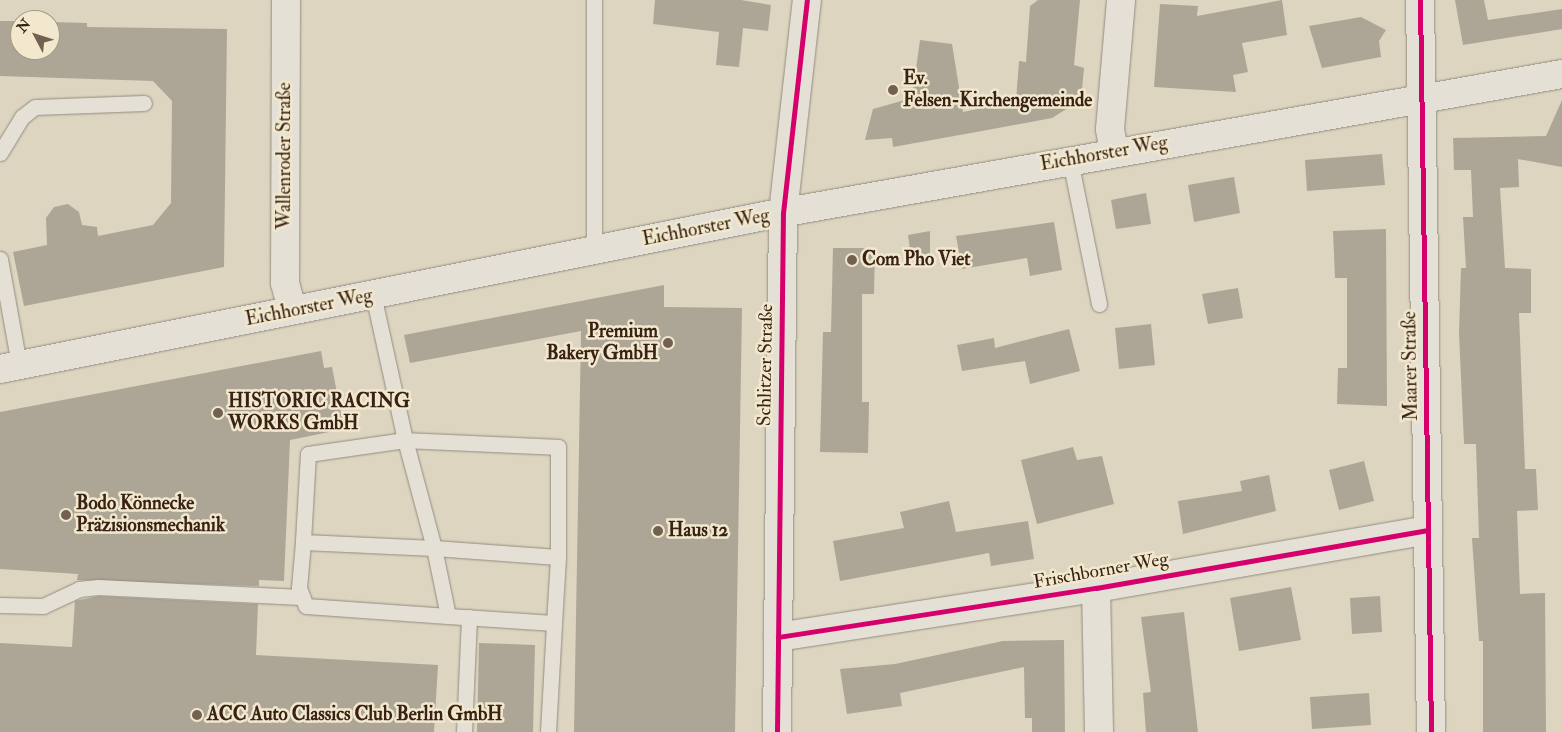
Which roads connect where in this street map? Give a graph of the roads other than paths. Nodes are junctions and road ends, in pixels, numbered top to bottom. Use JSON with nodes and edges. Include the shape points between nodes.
{"nodes":[{"id":1,"x":286,"y":0,"type":"edge"},
{"id":2,"x":594,"y":0,"type":"edge"},
{"id":3,"x":807,"y":0,"type":"edge"},
{"id":4,"x":1122,"y":0,"type":"edge"},
{"id":5,"x":1420,"y":0,"type":"edge"},
{"id":6,"x":1562,"y":74,"type":"edge"},
{"id":7,"x":1423,"y":98,"type":"junction"},
{"id":8,"x":144,"y":103,"type":"dead end"},
{"id":9,"x":1114,"y":152,"type":"junction"},
{"id":10,"x":0,"y":153,"type":"edge"},
{"id":11,"x":1070,"y":160,"type":"junction"},
{"id":12,"x":783,"y":213,"type":"junction"},
{"id":13,"x":594,"y":249,"type":"junction"},
{"id":14,"x":0,"y":260,"type":"edge"},
{"id":15,"x":373,"y":295,"type":"junction"},
{"id":16,"x":1099,"y":304,"type":"dead end"},
{"id":17,"x":292,"y":310,"type":"junction"},
{"id":18,"x":9,"y":367,"type":"edge"},
{"id":19,"x":405,"y":440,"type":"junction"},
{"id":20,"x":1428,"y":530,"type":"junction"},
{"id":21,"x":303,"y":542,"type":"junction"},
{"id":22,"x":434,"y":548,"type":"junction"},
{"id":23,"x":558,"y":557,"type":"junction"},
{"id":24,"x":1096,"y":588,"type":"junction"},
{"id":25,"x":301,"y":597,"type":"junction"},
{"id":26,"x":0,"y":605,"type":"edge"},
{"id":27,"x":448,"y":616,"type":"junction"},
{"id":28,"x":469,"y":617,"type":"junction"},
{"id":29,"x":554,"y":623,"type":"junction"},
{"id":30,"x":778,"y":637,"type":"junction"},
{"id":31,"x":464,"y":732,"type":"edge"},
{"id":32,"x":548,"y":732,"type":"edge"},
{"id":33,"x":777,"y":732,"type":"edge"},
{"id":34,"x":1099,"y":732,"type":"edge"},
{"id":35,"x":1431,"y":732,"type":"edge"}],
"edges":[{"from":1,"to":17,"type":"street","name":"Wallenroder Straße","via":[[285,283]]},
{"from":2,"to":13,"type":"lane"},
{"from":3,"to":12,"type":"street","name":"Schlitzer Straße"},
{"from":4,"to":9,"type":"street","via":[[1110,128]]},
{"from":5,"to":7,"type":"street","name":"Maarer Straße"},
{"from":6,"to":7,"type":"street","name":"Eichhorster Weg"},
{"from":7,"to":9,"type":"street","name":"Eichhorster Weg"},
{"from":7,"to":20,"type":"street","name":"Maarer Straße"},
{"from":8,"to":10,"type":"lane","via":[[35,107],[22,117]]},
{"from":9,"to":11,"type":"street","name":"Eichhorster Weg"},
{"from":11,"to":12,"type":"street","name":"Eichhorster Weg"},
{"from":11,"to":16,"type":"lane"},
{"from":12,"to":13,"type":"street","name":"Eichhorster Weg"},
{"from":12,"to":30,"type":"street","name":"Schlitzer Straße"},
{"from":13,"to":15,"type":"street","name":"Eichhorster Weg"},
{"from":14,"to":18,"type":"lane"},
{"from":15,"to":17,"type":"street","name":"Eichhorster Weg"},
{"from":15,"to":19,"type":"lane"},
{"from":17,"to":18,"type":"street","name":"Eichhorster Weg"},
{"from":19,"to":21,"type":"lane","via":[[308,454]]},
{"from":19,"to":22,"type":"lane"},
{"from":19,"to":23,"type":"lane","via":[[558,447]]},
{"from":20,"to":24,"type":"street","name":"Frischborner Weg"},
{"from":20,"to":35,"type":"street","name":"Maarer Straße"},
{"from":21,"to":22,"type":"lane"},
{"from":21,"to":25,"type":"lane"},
{"from":22,"to":23,"type":"lane"},
{"from":22,"to":27,"type":"lane"},
{"from":23,"to":29,"type":"lane"},
{"from":24,"to":30,"type":"street","name":"Frischborner Weg"},
{"from":24,"to":34,"type":"street"},
{"from":25,"to":26,"type":"lane","via":[[98,587],[80,589],[43,606]]},
{"from":25,"to":27,"type":"lane","via":[[306,606]]},
{"from":27,"to":28,"type":"lane"},
{"from":28,"to":29,"type":"lane"},
{"from":28,"to":31,"type":"lane"},
{"from":29,"to":32,"type":"lane"},
{"from":30,"to":33,"type":"street","name":"Schlitzer Straße"}]}
